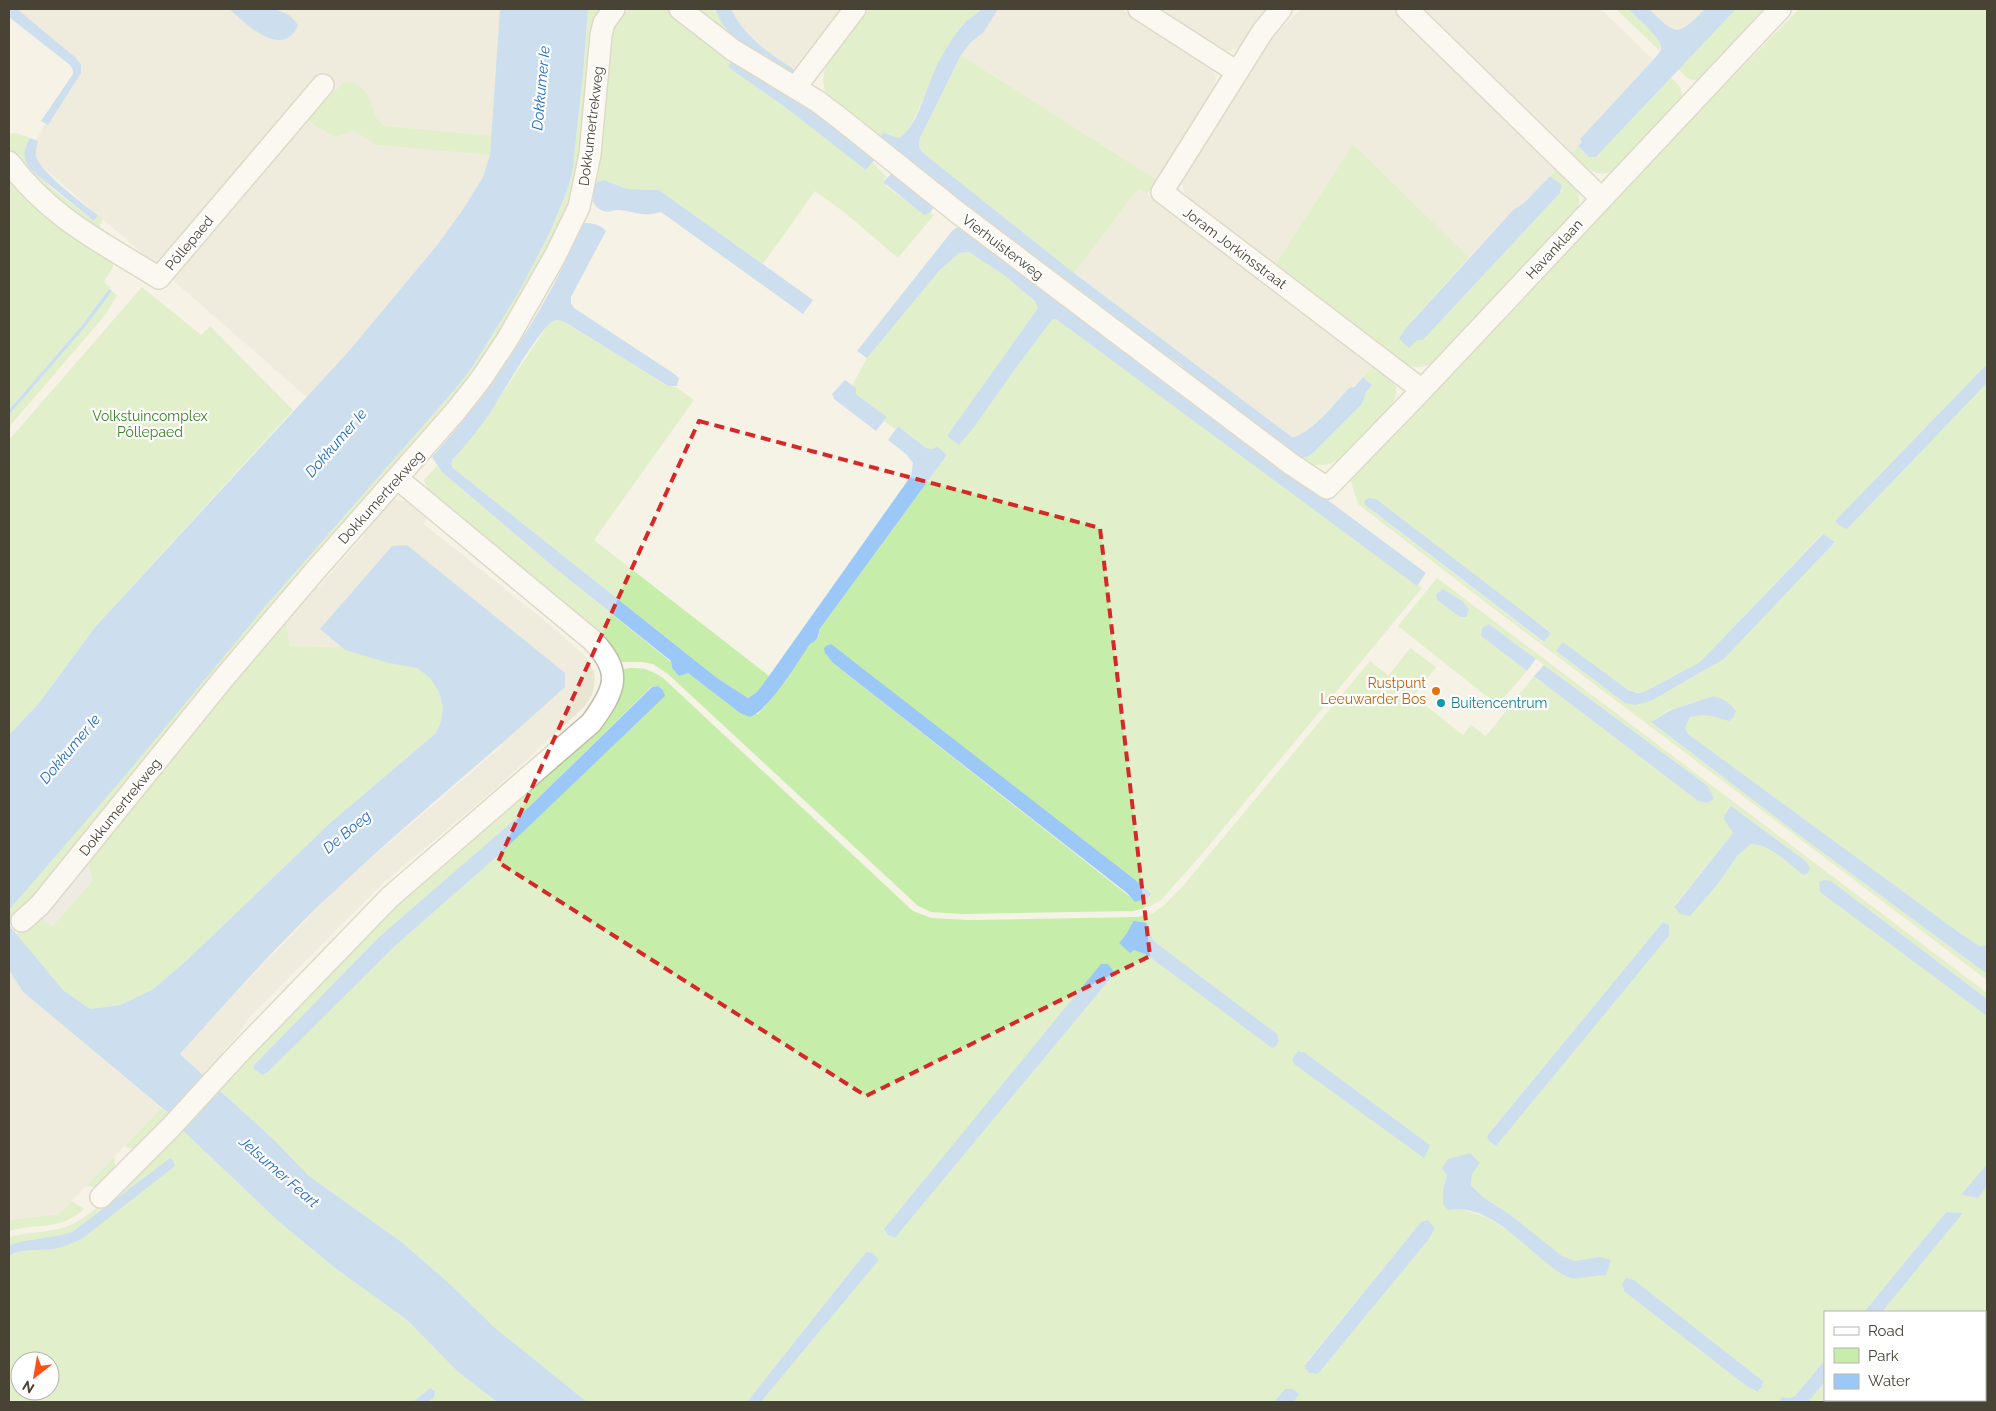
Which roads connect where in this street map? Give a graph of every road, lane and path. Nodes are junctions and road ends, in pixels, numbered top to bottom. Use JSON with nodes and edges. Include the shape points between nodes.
{"nodes":[{"id":1,"x":614,"y":9,"type":"edge"},
{"id":2,"x":680,"y":9,"type":"edge"},
{"id":3,"x":855,"y":9,"type":"edge"},
{"id":4,"x":1139,"y":9,"type":"edge"},
{"id":5,"x":1281,"y":9,"type":"edge"},
{"id":6,"x":1407,"y":9,"type":"edge"},
{"id":7,"x":1780,"y":9,"type":"edge"},
{"id":8,"x":1237,"y":72,"type":"junction"},
{"id":9,"x":323,"y":85,"type":"dead end"},
{"id":10,"x":795,"y":88,"type":"junction"},
{"id":11,"x":9,"y":162,"type":"edge"},
{"id":12,"x":1601,"y":198,"type":"junction"},
{"id":13,"x":1422,"y":390,"type":"junction"},
{"id":14,"x":398,"y":479,"type":"junction"},
{"id":15,"x":1326,"y":488,"type":"joint"},
{"id":16,"x":22,"y":922,"type":"dead end"},
{"id":17,"x":101,"y":1197,"type":"dead end"}],
"edges":[{"from":1,"to":14,"type":"street","name":"Dokkumertrekweg","via":[[604,23],[601,35],[590,154],[574,220],[534,295],[481,379]]},
{"from":2,"to":10,"type":"street","name":"Vierhuisterweg","via":[[733,50]]},
{"from":3,"to":10,"type":"street"},
{"from":4,"to":8,"type":"street"},
{"from":5,"to":8,"type":"street","name":"Joram Jorkinsstraat"},
{"from":6,"to":12,"type":"street"},
{"from":7,"to":12,"type":"street","name":"Havanklaan"},
{"from":8,"to":13,"type":"street","name":"Joram Jorkinsstraat","via":[[1162,192]]},
{"from":9,"to":11,"type":"street","name":"Pôllepaed","via":[[160,278],[77,228],[32,190]]},
{"from":10,"to":15,"type":"street","name":"Vierhuisterweg","via":[[838,116],[957,212]]},
{"from":12,"to":13,"type":"street","name":"Havanklaan"},
{"from":13,"to":15,"type":"street","name":"Havanklaan"},
{"from":14,"to":16,"type":"street","name":"Dokkumertrekweg","via":[[223,679],[40,906]]},
{"from":14,"to":17,"type":"street","via":[[605,653],[612,667],[610,694],[591,723],[390,897]]}]}
